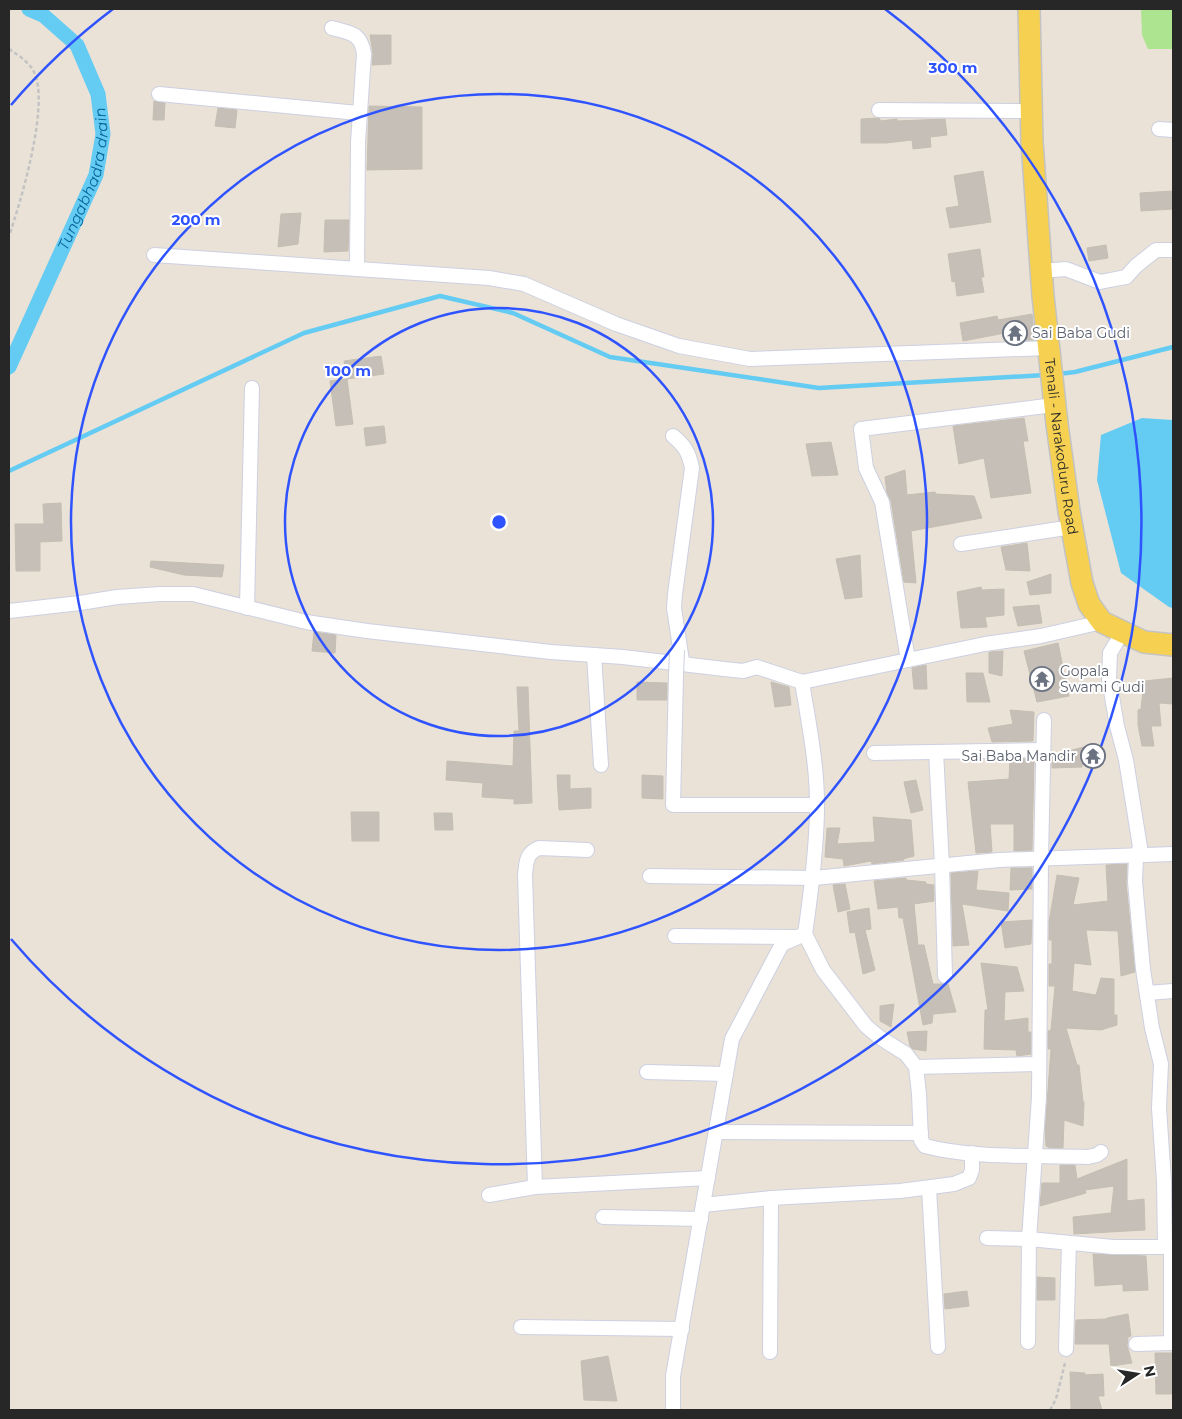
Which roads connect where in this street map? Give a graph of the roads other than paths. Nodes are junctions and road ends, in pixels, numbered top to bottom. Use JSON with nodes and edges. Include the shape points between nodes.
{"nodes":[{"id":1,"x":1029,"y":9,"type":"edge"},
{"id":2,"x":332,"y":28,"type":"dead end"},
{"id":3,"x":159,"y":94,"type":"dead end"},
{"id":4,"x":879,"y":110,"type":"dead end"},
{"id":5,"x":1031,"y":111,"type":"junction"},
{"id":6,"x":358,"y":113,"type":"junction"},
{"id":7,"x":1173,"y":250,"type":"edge"},
{"id":8,"x":154,"y":255,"type":"dead end"},
{"id":9,"x":358,"y":269,"type":"junction"},
{"id":10,"x":1041,"y":271,"type":"junction"},
{"id":11,"x":1049,"y":354,"type":"junction"},
{"id":12,"x":252,"y":388,"type":"dead end"},
{"id":13,"x":1054,"y":397,"type":"junction"},
{"id":14,"x":673,"y":436,"type":"dead end"},
{"id":15,"x":1072,"y":527,"type":"junction"},
{"id":16,"x":960,"y":544,"type":"dead end"},
{"id":17,"x":247,"y":608,"type":"junction"},
{"id":18,"x":9,"y":611,"type":"edge"},
{"id":19,"x":1102,"y":622,"type":"junction"},
{"id":20,"x":1122,"y":633,"type":"junction"},
{"id":21,"x":677,"y":634,"type":"junction"},
{"id":22,"x":1173,"y":645,"type":"edge"},
{"id":23,"x":594,"y":655,"type":"junction"},
{"id":24,"x":908,"y":660,"type":"junction"},
{"id":25,"x":679,"y":670,"type":"junction"},
{"id":26,"x":802,"y":682,"type":"junction"},
{"id":27,"x":1044,"y":720,"type":"dead end"},
{"id":28,"x":1043,"y":750,"type":"junction"},
{"id":29,"x":936,"y":752,"type":"junction"},
{"id":30,"x":874,"y":753,"type":"dead end"},
{"id":31,"x":601,"y":765,"type":"dead end"},
{"id":32,"x":816,"y":805,"type":"junction"},
{"id":33,"x":587,"y":850,"type":"dead end"},
{"id":34,"x":1173,"y":854,"type":"edge"},
{"id":35,"x":1136,"y":856,"type":"junction"},
{"id":36,"x":1041,"y":859,"type":"junction"},
{"id":37,"x":942,"y":865,"type":"junction"},
{"id":38,"x":650,"y":876,"type":"dead end"},
{"id":39,"x":814,"y":878,"type":"junction"},
{"id":40,"x":802,"y":935,"type":"junction"},
{"id":41,"x":676,"y":936,"type":"dead end"},
{"id":42,"x":945,"y":976,"type":"dead end"},
{"id":43,"x":1173,"y":991,"type":"edge"},
{"id":44,"x":1147,"y":994,"type":"junction"},
{"id":45,"x":1039,"y":1064,"type":"junction"},
{"id":46,"x":916,"y":1067,"type":"junction"},
{"id":47,"x":647,"y":1072,"type":"dead end"},
{"id":48,"x":726,"y":1074,"type":"junction"},
{"id":49,"x":716,"y":1132,"type":"junction"},
{"id":50,"x":921,"y":1133,"type":"junction"},
{"id":51,"x":1101,"y":1152,"type":"dead end"},
{"id":52,"x":972,"y":1153,"type":"junction"},
{"id":53,"x":1035,"y":1155,"type":"junction"},
{"id":54,"x":708,"y":1178,"type":"junction"},
{"id":55,"x":535,"y":1187,"type":"junction"},
{"id":56,"x":928,"y":1188,"type":"junction"},
{"id":57,"x":489,"y":1195,"type":"dead end"},
{"id":58,"x":771,"y":1198,"type":"junction"},
{"id":59,"x":702,"y":1212,"type":"junction"},
{"id":60,"x":603,"y":1217,"type":"dead end"},
{"id":61,"x":987,"y":1238,"type":"dead end"},
{"id":62,"x":1029,"y":1239,"type":"junction"},
{"id":63,"x":1069,"y":1243,"type":"junction"},
{"id":64,"x":1170,"y":1247,"type":"edge"},
{"id":65,"x":520,"y":1327,"type":"dead end"},
{"id":66,"x":682,"y":1329,"type":"junction"},
{"id":67,"x":1028,"y":1342,"type":"dead end"},
{"id":68,"x":1136,"y":1344,"type":"dead end"},
{"id":69,"x":938,"y":1347,"type":"dead end"},
{"id":70,"x":1066,"y":1349,"type":"road end"},
{"id":71,"x":770,"y":1352,"type":"dead end"},
{"id":72,"x":672,"y":1410,"type":"edge"}],
"edges":[{"from":1,"to":5,"type":"main road","name":"Tenali - Narakoduru Road"},
{"from":2,"to":6,"type":"street","via":[[351,33],[362,45],[364,54]]},
{"from":3,"to":6,"type":"street"},
{"from":4,"to":5,"type":"street"},
{"from":5,"to":10,"type":"main road","name":"Tenali - Narakoduru Road"},
{"from":6,"to":9,"type":"street"},
{"from":7,"to":10,"type":"street","via":[[1156,250],[1126,277],[1100,282],[1066,269]]},
{"from":8,"to":9,"type":"street"},
{"from":9,"to":11,"type":"street","via":[[490,278],[524,284],[616,324],[679,346],[750,359]]},
{"from":10,"to":11,"type":"main road","name":"Tenali - Narakoduru Road"},
{"from":11,"to":13,"type":"main road","name":"Tenali - Narakoduru Road"},
{"from":12,"to":17,"type":"street"},
{"from":13,"to":15,"type":"main road","name":"Tenali - Narakoduru Road"},
{"from":13,"to":24,"type":"street","via":[[861,429],[866,468],[882,502]]},
{"from":14,"to":21,"type":"street","via":[[689,454],[692,468],[674,594]]},
{"from":15,"to":16,"type":"street"},
{"from":15,"to":19,"type":"main road","name":"Tenali - Narakoduru Road","via":[[1082,583],[1089,604]]},
{"from":17,"to":18,"type":"street","via":[[193,594],[160,594]]},
{"from":17,"to":23,"type":"street","via":[[306,622],[367,631]]},
{"from":19,"to":20,"type":"main road","name":"Tenali - Narakoduru Road"},
{"from":19,"to":24,"type":"street"},
{"from":20,"to":22,"type":"main road","name":"Tenali - Narakoduru Road","via":[[1144,642]]},
{"from":20,"to":35,"type":"street","via":[[1110,653],[1109,679],[1140,847]]},
{"from":21,"to":25,"type":"street"},
{"from":21,"to":25,"type":"street","bridge":true},
{"from":23,"to":25,"type":"street"},
{"from":23,"to":31,"type":"street"},
{"from":24,"to":26,"type":"street"},
{"from":25,"to":26,"type":"street","via":[[743,671],[757,667]]},
{"from":25,"to":32,"type":"street","via":[[673,805]]},
{"from":26,"to":32,"type":"street","via":[[814,760]]},
{"from":27,"to":28,"type":"street"},
{"from":28,"to":29,"type":"street"},
{"from":28,"to":36,"type":"street"},
{"from":29,"to":30,"type":"street"},
{"from":29,"to":37,"type":"street"},
{"from":32,"to":39,"type":"street"},
{"from":33,"to":55,"type":"street","via":[[539,848],[528,855],[526,862]]},
{"from":34,"to":35,"type":"street"},
{"from":35,"to":36,"type":"street"},
{"from":35,"to":44,"type":"street","via":[[1135,882]]},
{"from":36,"to":37,"type":"street"},
{"from":36,"to":45,"type":"street"},
{"from":37,"to":39,"type":"street"},
{"from":37,"to":42,"type":"street"},
{"from":38,"to":39,"type":"street"},
{"from":39,"to":40,"type":"street"},
{"from":40,"to":41,"type":"street"},
{"from":40,"to":46,"type":"street","via":[[823,970],[866,1026],[906,1054]]},
{"from":40,"to":48,"type":"street","via":[[782,944],[732,1039]]},
{"from":43,"to":44,"type":"street"},
{"from":44,"to":64,"type":"street","via":[[1161,1064],[1159,1108]]},
{"from":45,"to":46,"type":"street"},
{"from":45,"to":53,"type":"street"},
{"from":46,"to":50,"type":"street"},
{"from":47,"to":48,"type":"street"},
{"from":48,"to":49,"type":"street"},
{"from":49,"to":50,"type":"street"},
{"from":49,"to":54,"type":"street"},
{"from":50,"to":52,"type":"street","via":[[925,1146]]},
{"from":51,"to":53,"type":"street","via":[[1088,1156]]},
{"from":52,"to":53,"type":"street"},
{"from":52,"to":56,"type":"street","via":[[969,1178]]},
{"from":53,"to":62,"type":"street"},
{"from":54,"to":55,"type":"street"},
{"from":54,"to":59,"type":"street"},
{"from":55,"to":57,"type":"street"},
{"from":56,"to":58,"type":"street"},
{"from":56,"to":69,"type":"street"},
{"from":58,"to":59,"type":"street"},
{"from":58,"to":71,"type":"street"},
{"from":59,"to":60,"type":"street"},
{"from":59,"to":66,"type":"street"},
{"from":61,"to":62,"type":"street"},
{"from":62,"to":63,"type":"street"},
{"from":62,"to":67,"type":"street"},
{"from":63,"to":64,"type":"street"},
{"from":63,"to":70,"type":"street"},
{"from":64,"to":68,"type":"street","via":[[1171,1343]]},
{"from":65,"to":66,"type":"street"},
{"from":66,"to":72,"type":"street","via":[[673,1376]]}]}
